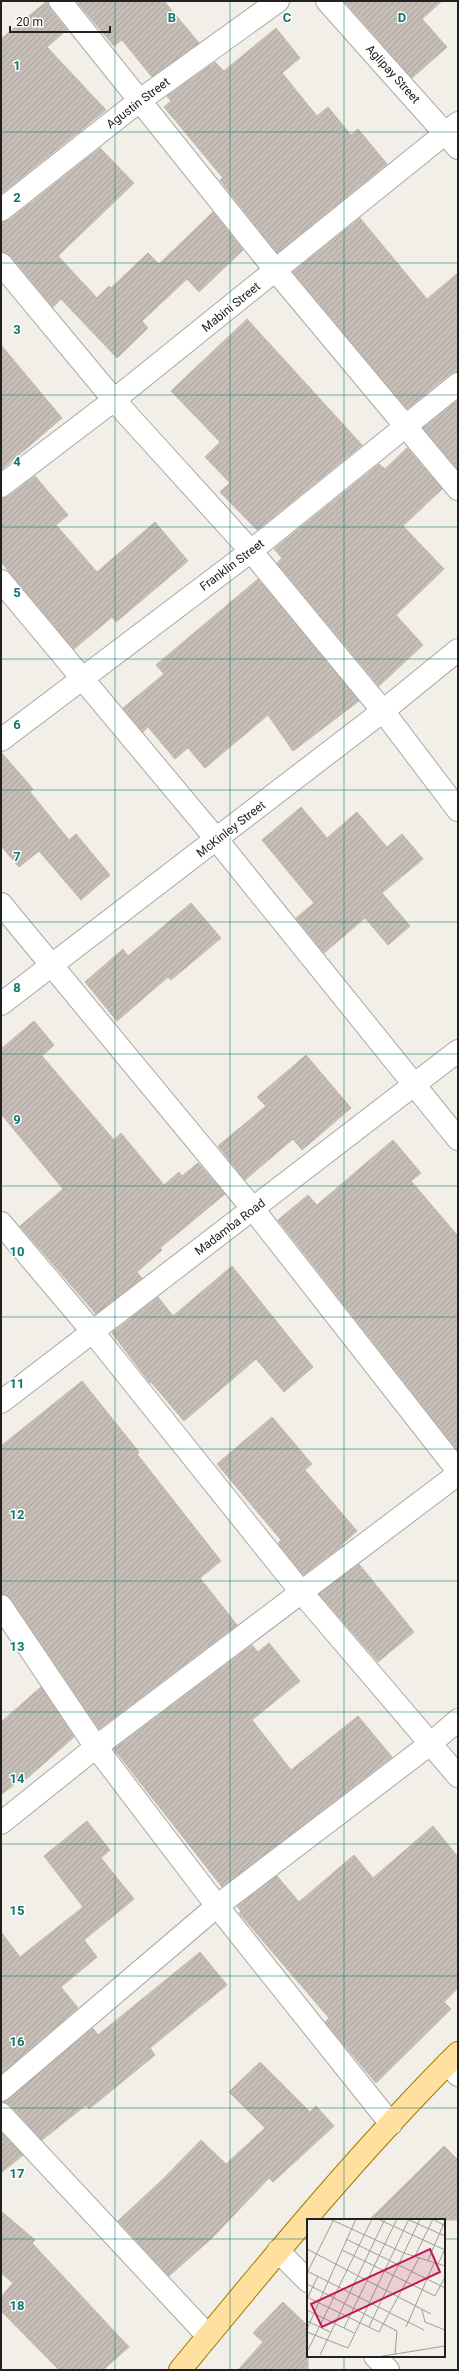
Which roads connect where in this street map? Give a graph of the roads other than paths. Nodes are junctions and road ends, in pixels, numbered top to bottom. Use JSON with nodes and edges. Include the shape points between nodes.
{"nodes":[{"id":1,"x":60,"y":1,"type":"edge"},
{"id":2,"x":278,"y":1,"type":"edge"},
{"id":3,"x":327,"y":1,"type":"edge"},
{"id":4,"x":139,"y":101,"type":"junction"},
{"id":5,"x":454,"y":135,"type":"edge"},
{"id":6,"x":1,"y":210,"type":"edge"},
{"id":7,"x":1,"y":264,"type":"edge"},
{"id":8,"x":276,"y":272,"type":"junction"},
{"id":9,"x":458,"y":384,"type":"edge"},
{"id":10,"x":114,"y":400,"type":"junction"},
{"id":11,"x":406,"y":426,"type":"junction"},
{"id":12,"x":1,"y":486,"type":"edge"},
{"id":13,"x":458,"y":488,"type":"edge"},
{"id":14,"x":251,"y":551,"type":"junction"},
{"id":15,"x":1,"y":581,"type":"edge"},
{"id":16,"x":458,"y":650,"type":"edge"},
{"id":17,"x":80,"y":678,"type":"junction"},
{"id":18,"x":384,"y":711,"type":"junction"},
{"id":19,"x":1,"y":740,"type":"edge"},
{"id":20,"x":458,"y":810,"type":"edge"},
{"id":21,"x":217,"y":840,"type":"junction"},
{"id":22,"x":1,"y":904,"type":"edge"},
{"id":23,"x":51,"y":965,"type":"junction"},
{"id":24,"x":1,"y":1004,"type":"edge"},
{"id":25,"x":458,"y":1051,"type":"edge"},
{"id":26,"x":414,"y":1084,"type":"junction"},
{"id":27,"x":458,"y":1139,"type":"edge"},
{"id":28,"x":253,"y":1209,"type":"junction"},
{"id":29,"x":1,"y":1223,"type":"edge"},
{"id":30,"x":92,"y":1331,"type":"junction"},
{"id":31,"x":1,"y":1402,"type":"edge"},
{"id":32,"x":458,"y":1470,"type":"edge"},
{"id":33,"x":458,"y":1474,"type":"edge"},
{"id":34,"x":302,"y":1594,"type":"junction"},
{"id":35,"x":1,"y":1606,"type":"edge"},
{"id":36,"x":458,"y":1720,"type":"edge"},
{"id":37,"x":430,"y":1744,"type":"junction"},
{"id":38,"x":96,"y":1747,"type":"junction"},
{"id":39,"x":458,"y":1776,"type":"edge"},
{"id":40,"x":1,"y":1822,"type":"edge"},
{"id":41,"x":218,"y":1906,"type":"junction"},
{"id":42,"x":455,"y":2064,"type":"edge"},
{"id":43,"x":1,"y":2090,"type":"edge"},
{"id":44,"x":1,"y":2114,"type":"edge"},
{"id":45,"x":391,"y":2124,"type":"junction"},
{"id":46,"x":278,"y":2251,"type":"junction"},
{"id":47,"x":307,"y":2280,"type":"edge"},
{"id":48,"x":208,"y":2336,"type":"junction"},
{"id":49,"x":376,"y":2357,"type":"edge"},
{"id":50,"x":180,"y":2370,"type":"edge"},
{"id":51,"x":388,"y":2370,"type":"edge"}],
"edges":[{"from":1,"to":4,"type":"street"},
{"from":2,"to":4,"type":"street","name":"Agustin Street"},
{"from":3,"to":5,"type":"street","name":"Aglipay Street"},
{"from":4,"to":6,"type":"street","name":"Agustin Street"},
{"from":4,"to":8,"type":"street"},
{"from":5,"to":8,"type":"street","name":"Mabini Street"},
{"from":7,"to":10,"type":"street"},
{"from":8,"to":10,"type":"street","name":"Mabini Street"},
{"from":8,"to":11,"type":"street"},
{"from":9,"to":11,"type":"street","name":"Franklin Street"},
{"from":10,"to":12,"type":"street","name":"Mabini Street"},
{"from":10,"to":14,"type":"street"},
{"from":11,"to":13,"type":"street"},
{"from":11,"to":14,"type":"street","name":"Franklin Street"},
{"from":14,"to":17,"type":"street","name":"Franklin Street"},
{"from":14,"to":18,"type":"street"},
{"from":15,"to":17,"type":"street"},
{"from":16,"to":18,"type":"street","name":"McKinley Street"},
{"from":17,"to":19,"type":"street","name":"Franklin Street"},
{"from":17,"to":21,"type":"street"},
{"from":18,"to":20,"type":"street"},
{"from":18,"to":21,"type":"street","name":"McKinley Street"},
{"from":21,"to":23,"type":"street","name":"McKinley Street"},
{"from":21,"to":26,"type":"street"},
{"from":22,"to":23,"type":"street"},
{"from":23,"to":24,"type":"street","name":"McKinley Street"},
{"from":23,"to":28,"type":"street"},
{"from":25,"to":26,"type":"street","name":"Madamba Road"},
{"from":26,"to":27,"type":"street"},
{"from":26,"to":28,"type":"street","name":"Madamba Road"},
{"from":28,"to":30,"type":"street","name":"Madamba Road"},
{"from":28,"to":32,"type":"street"},
{"from":29,"to":30,"type":"street"},
{"from":30,"to":31,"type":"street","name":"Madamba Road"},
{"from":30,"to":34,"type":"street"},
{"from":33,"to":34,"type":"street"},
{"from":34,"to":37,"type":"street"},
{"from":34,"to":38,"type":"street"},
{"from":35,"to":38,"type":"street"},
{"from":36,"to":37,"type":"street"},
{"from":37,"to":39,"type":"street"},
{"from":37,"to":41,"type":"street"},
{"from":38,"to":40,"type":"street"},
{"from":38,"to":41,"type":"street"},
{"from":41,"to":43,"type":"street"},
{"from":41,"to":45,"type":"street"},
{"from":42,"to":45,"type":"main road"},
{"from":44,"to":48,"type":"street"},
{"from":45,"to":46,"type":"main road"},
{"from":46,"to":47,"type":"street"},
{"from":46,"to":48,"type":"main road"},
{"from":48,"to":50,"type":"main road"},
{"from":49,"to":51,"type":"street"}]}
